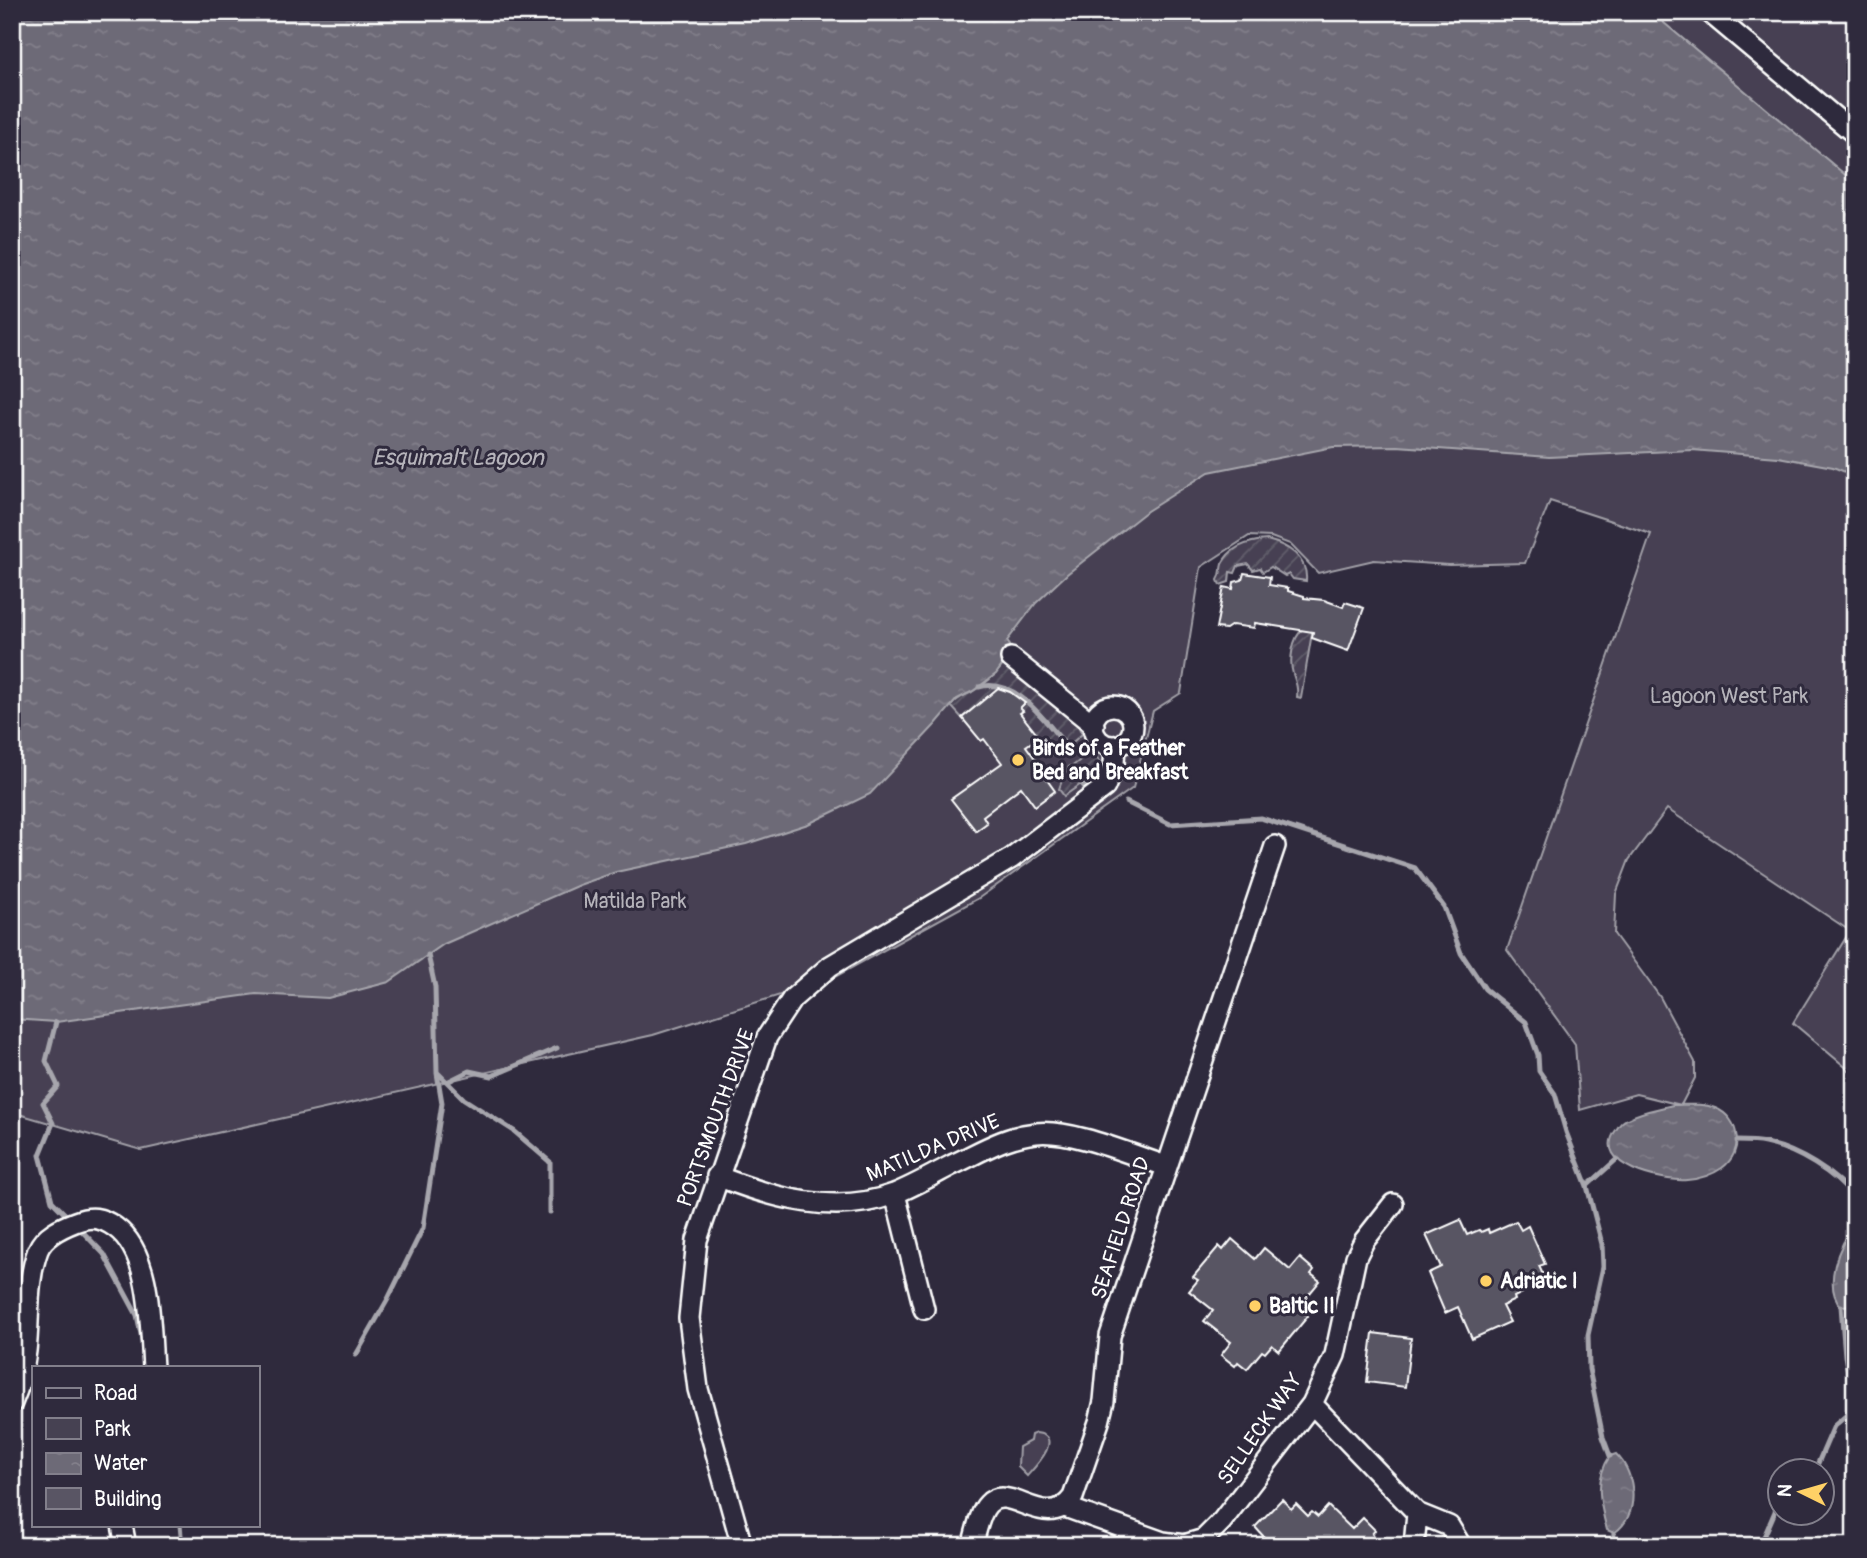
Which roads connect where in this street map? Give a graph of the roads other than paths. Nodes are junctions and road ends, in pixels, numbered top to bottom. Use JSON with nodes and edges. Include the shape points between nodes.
{"nodes":[{"id":1,"x":1709,"y":12,"type":"edge"},
{"id":2,"x":1855,"y":134,"type":"edge"},
{"id":3,"x":1011,"y":659,"type":"dead end"},
{"id":4,"x":1094,"y":725,"type":"junction"},
{"id":5,"x":1115,"y":746,"type":"junction"},
{"id":6,"x":1275,"y":846,"type":"dead end"},
{"id":7,"x":1166,"y":1166,"type":"junction"},
{"id":8,"x":718,"y":1176,"type":"junction"},
{"id":9,"x":895,"y":1194,"type":"junction"},
{"id":10,"x":1393,"y":1204,"type":"dead end"},
{"id":11,"x":924,"y":1309,"type":"dead end"},
{"id":12,"x":153,"y":1366,"type":"edge"},
{"id":13,"x":12,"y":1403,"type":"edge"},
{"id":14,"x":1312,"y":1404,"type":"junction"},
{"id":15,"x":1065,"y":1507,"type":"junction"},
{"id":16,"x":1417,"y":1513,"type":"junction"},
{"id":17,"x":122,"y":1526,"type":"edge"},
{"id":18,"x":126,"y":1546,"type":"edge"},
{"id":19,"x":742,"y":1546,"type":"edge"},
{"id":20,"x":972,"y":1546,"type":"edge"},
{"id":21,"x":1413,"y":1546,"type":"edge"},
{"id":22,"x":1461,"y":1546,"type":"edge"}],
"edges":[{"from":1,"to":2,"type":"street"},
{"from":3,"to":4,"type":"street"},
{"from":4,"to":5,"type":"street","via":[[1100,740]]},
{"from":4,"to":5,"type":"street","via":[[1097,715],[1110,707],[1129,714],[1131,734]]},
{"from":5,"to":8,"type":"street","name":"PORTSMOUTH DRIVE","via":[[1105,787],[1075,811],[1012,858],[830,966],[792,999],[767,1037]]},
{"from":6,"to":7,"type":"street","name":"SEAFIELD ROAD"},
{"from":7,"to":9,"type":"street","name":"MATILDA DRIVE","via":[[1079,1138],[1040,1132],[1009,1138]]},
{"from":7,"to":15,"type":"street","name":"SEAFIELD ROAD","via":[[1110,1336],[1099,1422],[1073,1497]]},
{"from":8,"to":9,"type":"street","name":"MATILDA DRIVE","via":[[758,1192],[807,1203],[864,1202]]},
{"from":8,"to":19,"type":"street","name":"PORTSMOUTH DRIVE","via":[[697,1240],[689,1318],[698,1389]]},
{"from":9,"to":11,"type":"street"},
{"from":10,"to":14,"type":"street","name":"SELLECK WAY","via":[[1356,1257],[1335,1355]]},
{"from":12,"to":13,"type":"street","via":[[142,1265],[126,1235],[105,1220],[89,1216],[58,1229],[39,1247],[31,1277],[26,1353]]},
{"from":14,"to":15,"type":"street","name":"SELLECK WAY","via":[[1204,1539],[1184,1545],[1163,1542]]},
{"from":14,"to":16,"type":"street"},
{"from":15,"to":20,"type":"street","via":[[1048,1512],[996,1499],[987,1505]]},
{"from":16,"to":21,"type":"street"},
{"from":16,"to":22,"type":"street","via":[[1449,1526]]},
{"from":17,"to":18,"type":"street"}]}
